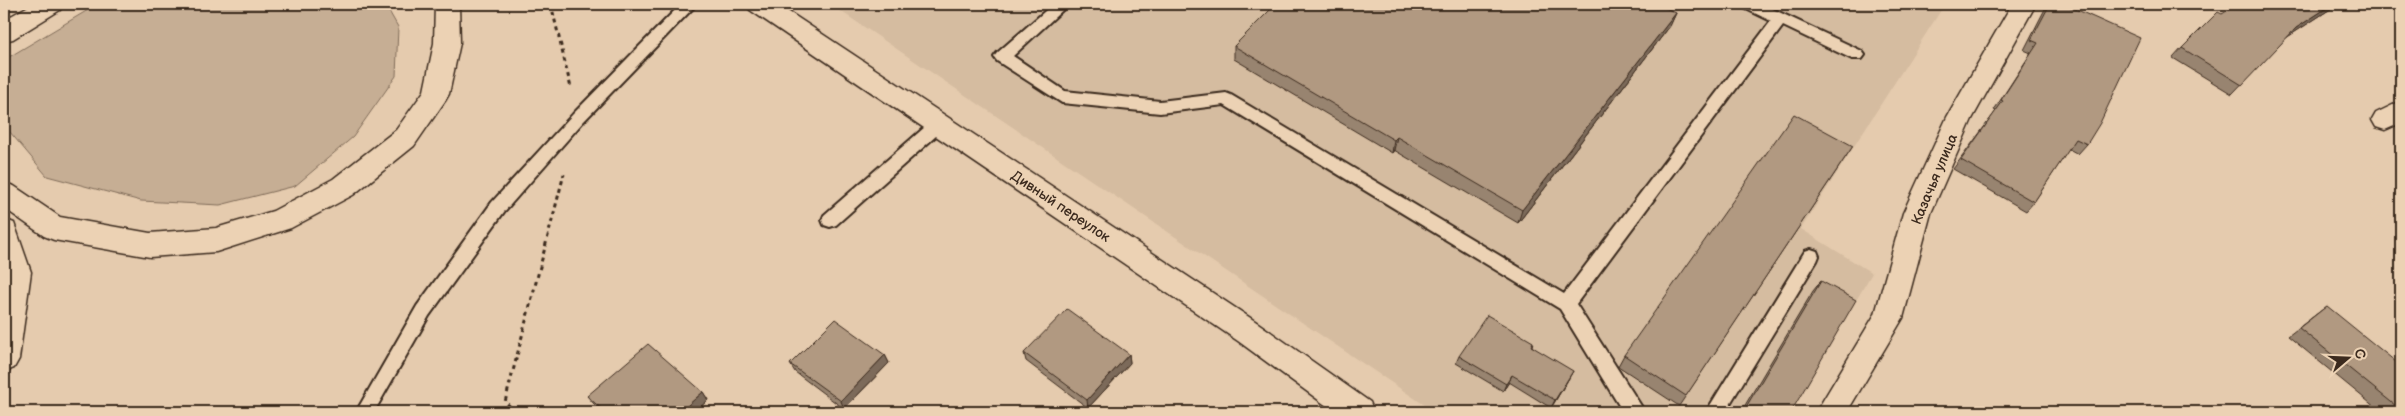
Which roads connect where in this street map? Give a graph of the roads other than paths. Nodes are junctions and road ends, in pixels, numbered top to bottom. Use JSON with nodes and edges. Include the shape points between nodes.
{"nodes":[{"id":1,"x":51,"y":4,"type":"edge"},
{"id":2,"x":447,"y":4,"type":"edge"},
{"id":3,"x":690,"y":4,"type":"edge"},
{"id":4,"x":759,"y":4,"type":"edge"},
{"id":5,"x":1062,"y":4,"type":"edge"},
{"id":6,"x":1749,"y":4,"type":"edge"},
{"id":7,"x":2024,"y":4,"type":"edge"},
{"id":8,"x":1780,"y":18,"type":"junction"},
{"id":9,"x":4,"y":32,"type":"edge"},
{"id":10,"x":1857,"y":55,"type":"dead end"},
{"id":11,"x":939,"y":124,"type":"junction"},
{"id":12,"x":4,"y":194,"type":"edge"},
{"id":13,"x":830,"y":220,"type":"dead end"},
{"id":14,"x":4,"y":231,"type":"edge"},
{"id":15,"x":1811,"y":256,"type":"dead end"},
{"id":16,"x":1566,"y":304,"type":"junction"},
{"id":17,"x":4,"y":359,"type":"edge"},
{"id":18,"x":365,"y":412,"type":"edge"},
{"id":19,"x":1359,"y":412,"type":"edge"},
{"id":20,"x":1636,"y":412,"type":"edge"},
{"id":21,"x":1715,"y":412,"type":"edge"},
{"id":22,"x":1831,"y":412,"type":"edge"}],
"edges":[{"from":1,"to":9,"type":"street"},
{"from":2,"to":12,"type":"street","via":[[447,43],[436,94],[405,138],[343,187],[281,220],[216,240],[150,245],[54,228]]},
{"from":3,"to":18,"type":"lane","via":[[578,118],[498,207],[423,311]]},
{"from":4,"to":11,"type":"street","name":"Дивный переулок"},
{"from":5,"to":16,"type":"lane","via":[[1002,57],[1062,97],[1160,107],[1226,99]]},
{"from":6,"to":8,"type":"lane"},
{"from":7,"to":22,"type":"street","name":"Казачья улица","via":[[1960,116],[1917,213],[1888,318]]},
{"from":8,"to":10,"type":"lane"},
{"from":8,"to":16,"type":"lane"},
{"from":11,"to":13,"type":"lane"},
{"from":11,"to":19,"type":"street","name":"Дивный переулок","via":[[1248,332]]},
{"from":14,"to":17,"type":"street","via":[[17,272]]},
{"from":15,"to":21,"type":"lane"},
{"from":16,"to":20,"type":"lane"}]}
